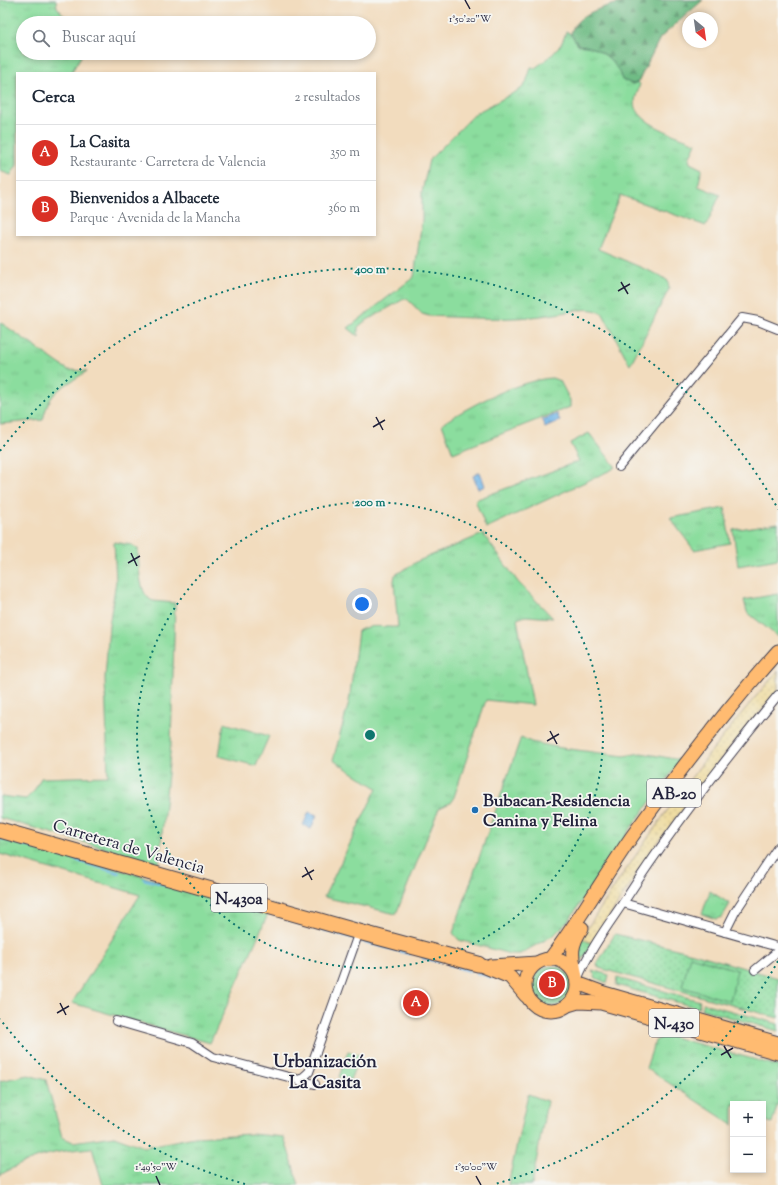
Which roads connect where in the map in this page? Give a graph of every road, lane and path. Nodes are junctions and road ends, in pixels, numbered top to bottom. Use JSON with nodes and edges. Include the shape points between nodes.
{"nodes":[{"id":1,"x":778,"y":329,"type":"edge"},
{"id":2,"x":619,"y":467,"type":"dead end"},
{"id":3,"x":778,"y":651,"type":"edge"},
{"id":4,"x":778,"y":664,"type":"edge"},
{"id":5,"x":778,"y":696,"type":"edge"},
{"id":6,"x":0,"y":830,"type":"edge"},
{"id":7,"x":778,"y":847,"type":"edge"},
{"id":8,"x":623,"y":903,"type":"junction"},
{"id":9,"x":359,"y":932,"type":"junction"},
{"id":10,"x":725,"y":932,"type":"junction"},
{"id":11,"x":778,"y":946,"type":"edge"},
{"id":12,"x":778,"y":951,"type":"edge"},
{"id":13,"x":543,"y":961,"type":"junction"},
{"id":14,"x":478,"y":964,"type":"junction"},
{"id":15,"x":755,"y":970,"type":"dead end"},
{"id":16,"x":577,"y":981,"type":"junction"},
{"id":17,"x":530,"y":1002,"type":"junction"},
{"id":18,"x":568,"y":1005,"type":"junction"},
{"id":19,"x":116,"y":1021,"type":"dead end"},
{"id":20,"x":778,"y":1042,"type":"edge"},
{"id":21,"x":778,"y":1053,"type":"edge"},
{"id":22,"x":299,"y":1081,"type":"junction"},
{"id":23,"x":315,"y":1084,"type":"dead end"}],
"edges":[{"from":1,"to":2,"type":"street","via":[[742,318]]},
{"from":3,"to":13,"type":"main road","via":[[708,734],[632,836],[565,939]]},
{"from":4,"to":16,"type":"main road","number":"AB-20","via":[[724,725],[689,772],[574,939],[571,954]]},
{"from":5,"to":8,"type":"street","via":[[696,796]]},
{"from":6,"to":9,"type":"highway","name":"Carretera de Valencia","number":"N-430a"},
{"from":7,"to":10,"type":"street","via":[[735,912]]},
{"from":8,"to":10,"type":"street"},
{"from":8,"to":16,"type":"street"},
{"from":9,"to":14,"type":"highway","name":"Carretera de Valencia","number":"N-430a"},
{"from":9,"to":22,"type":"street","via":[[308,1072]]},
{"from":10,"to":11,"type":"street"},
{"from":12,"to":15,"type":"street"},
{"from":13,"to":14,"type":"main road","name":"Carretera de Valencia","via":[[497,966]]},
{"from":13,"to":16,"type":"main road","via":[[558,960],[566,964]]},
{"from":13,"to":17,"type":"main road","via":[[530,969],[525,981],[526,994]]},
{"from":14,"to":17,"type":"main road","name":"Carretera de Valencia","via":[[510,977]]},
{"from":16,"to":18,"type":"main road","via":[[576,991]]},
{"from":16,"to":20,"type":"main road","number":"N-430","via":[[604,993]]},
{"from":17,"to":18,"type":"main road","via":[[549,1011],[562,1009]]},
{"from":18,"to":21,"type":"main road","number":"N-430","via":[[578,1002],[601,1003]]},
{"from":19,"to":22,"type":"street","via":[[192,1043],[213,1057]]},
{"from":22,"to":23,"type":"street"}]}
